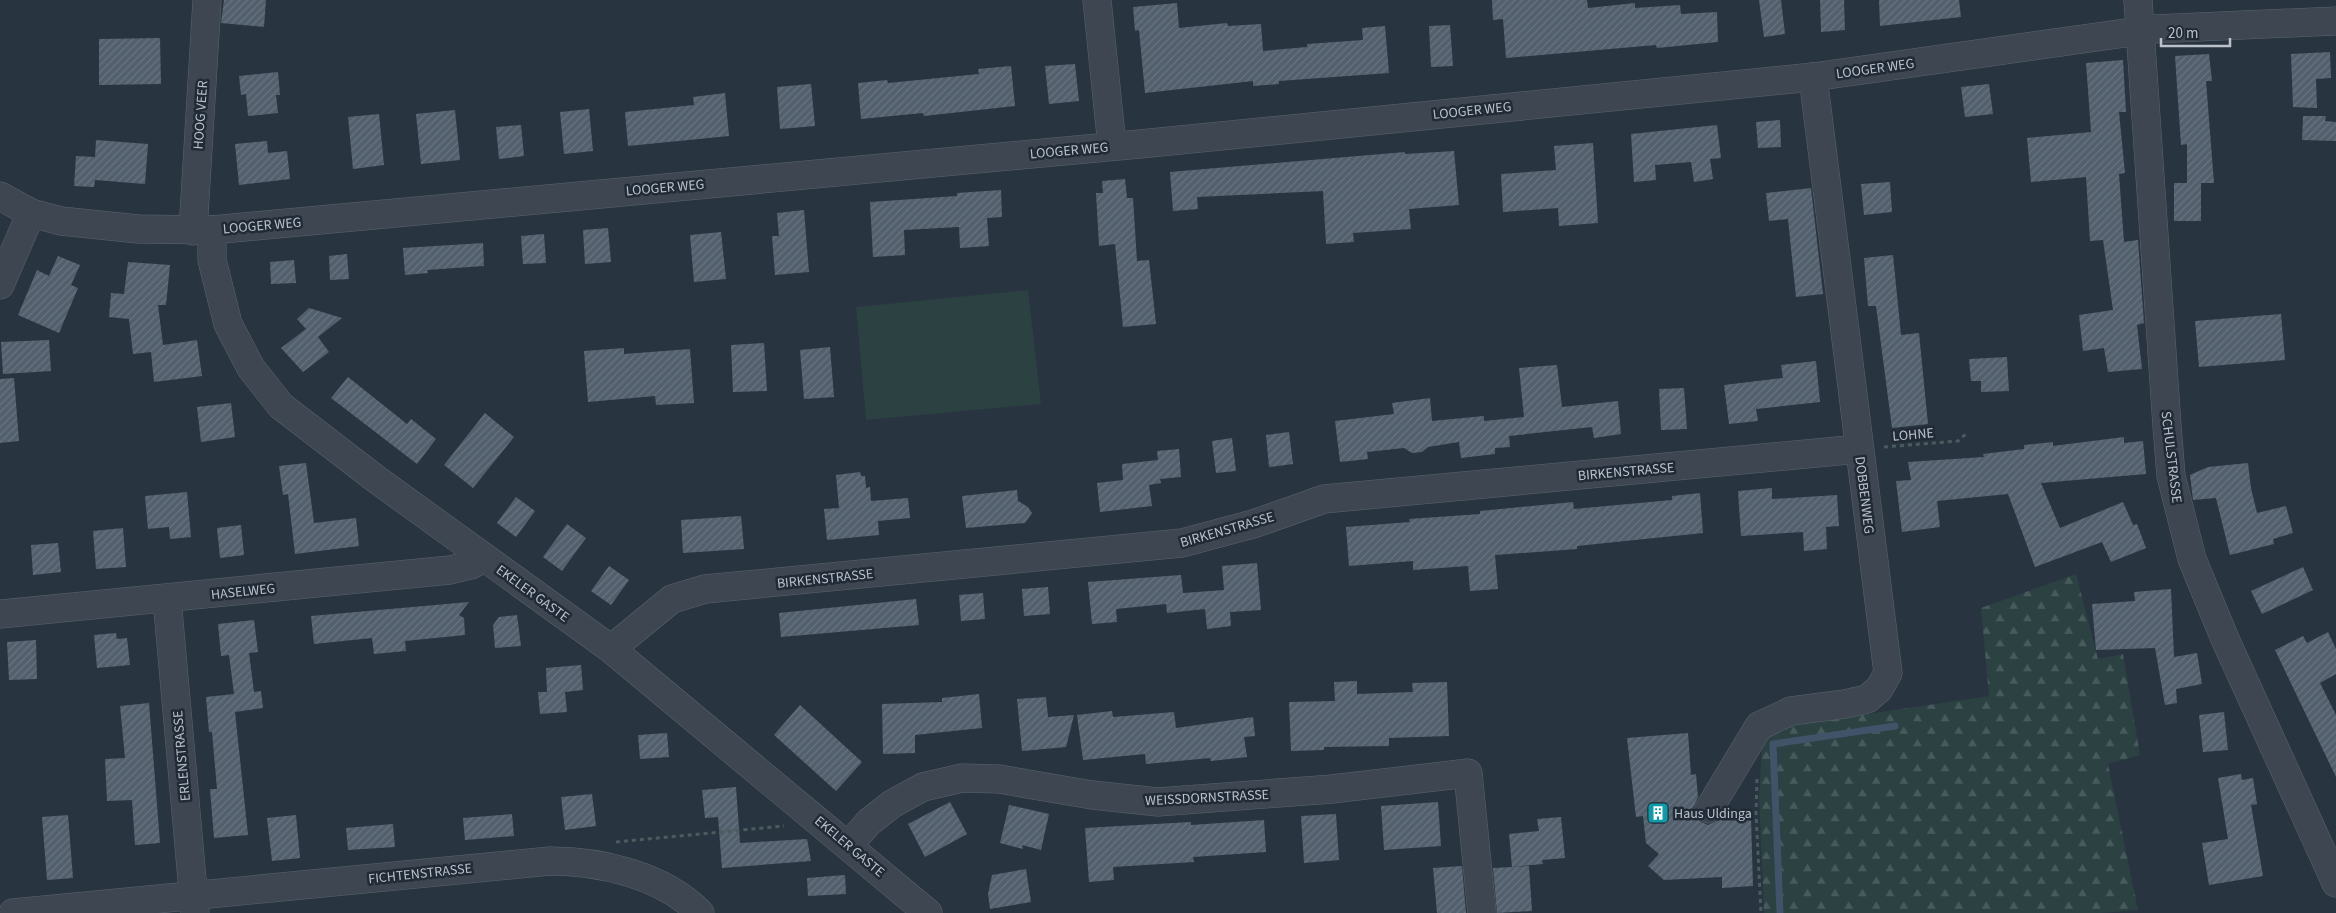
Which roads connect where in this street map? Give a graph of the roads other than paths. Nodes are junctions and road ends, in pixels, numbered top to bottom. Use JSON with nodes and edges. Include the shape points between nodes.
{"nodes":[{"id":1,"x":207,"y":0,"type":"edge"},
{"id":2,"x":1097,"y":0,"type":"edge"},
{"id":3,"x":2138,"y":0,"type":"edge"},
{"id":4,"x":2336,"y":22,"type":"edge"},
{"id":5,"x":2140,"y":30,"type":"junction"},
{"id":6,"x":1813,"y":77,"type":"junction"},
{"id":7,"x":1112,"y":146,"type":"junction"},
{"id":8,"x":0,"y":196,"type":"edge"},
{"id":9,"x":30,"y":213,"type":"junction"},
{"id":10,"x":202,"y":230,"type":"junction"},
{"id":11,"x":0,"y":285,"type":"edge"},
{"id":12,"x":1859,"y":450,"type":"junction"},
{"id":13,"x":484,"y":558,"type":"junction"},
{"id":14,"x":167,"y":599,"type":"junction"},
{"id":15,"x":0,"y":614,"type":"edge"},
{"id":16,"x":611,"y":649,"type":"junction"},
{"id":17,"x":1709,"y":809,"type":"dead end"},
{"id":18,"x":849,"y":845,"type":"junction"},
{"id":19,"x":2336,"y":883,"type":"edge"},
{"id":20,"x":194,"y":904,"type":"edge"},
{"id":21,"x":13,"y":913,"type":"edge"},
{"id":22,"x":700,"y":913,"type":"edge"},
{"id":23,"x":928,"y":913,"type":"edge"},
{"id":24,"x":1482,"y":913,"type":"edge"}],
"edges":[{"from":1,"to":10,"type":"street","name":"HOOG VEER"},
{"from":2,"to":7,"type":"street"},
{"from":3,"to":5,"type":"street","name":"SCHULSTRASSE"},
{"from":4,"to":5,"type":"street","name":"LOOGER WEG"},
{"from":5,"to":6,"type":"street","name":"LOOGER WEG"},
{"from":5,"to":19,"type":"street","name":"SCHULSTRASSE","via":[[2171,476],[2180,519],[2192,559],[2225,639]]},
{"from":6,"to":7,"type":"street","name":"LOOGER WEG"},
{"from":6,"to":12,"type":"street","name":"DOBBENWEG"},
{"from":7,"to":10,"type":"street","name":"LOOGER WEG"},
{"from":8,"to":9,"type":"street","name":"LOOGER WEG"},
{"from":9,"to":10,"type":"street","name":"LOOGER WEG","via":[[61,221],[138,229]]},
{"from":9,"to":11,"type":"street"},
{"from":10,"to":13,"type":"street","name":"EKELER GASTE","via":[[228,324],[251,368],[281,406]]},
{"from":12,"to":16,"type":"street","name":"BIRKENSTRASSE","via":[[1324,499],[1253,524],[1182,543],[705,589],[672,599]]},
{"from":12,"to":17,"type":"street","name":"DOBBENWEG","via":[[1888,673],[1879,689],[1867,699],[1791,711],[1759,726]]},
{"from":13,"to":14,"type":"street","name":"HASELWEG","via":[[450,570]]},
{"from":13,"to":16,"type":"street","name":"EKELER GASTE"},
{"from":14,"to":15,"type":"street","name":"HASELWEG"},
{"from":14,"to":20,"type":"street","name":"ERLENSTRASSE"},
{"from":16,"to":18,"type":"street","name":"EKELER GASTE"},
{"from":18,"to":23,"type":"street","name":"EKELER GASTE"},
{"from":18,"to":24,"type":"street","name":"WEISSDORNSTRASSE","via":[[869,822],[892,804],[923,786],[962,778],[999,779],[1092,795],[1158,802],[1332,790],[1468,773]]},
{"from":20,"to":21,"type":"street","name":"FICHTENSTRASSE"},
{"from":20,"to":22,"type":"street","name":"FICHTENSTRASSE","via":[[550,860],[576,861],[646,879],[672,892]]}]}
